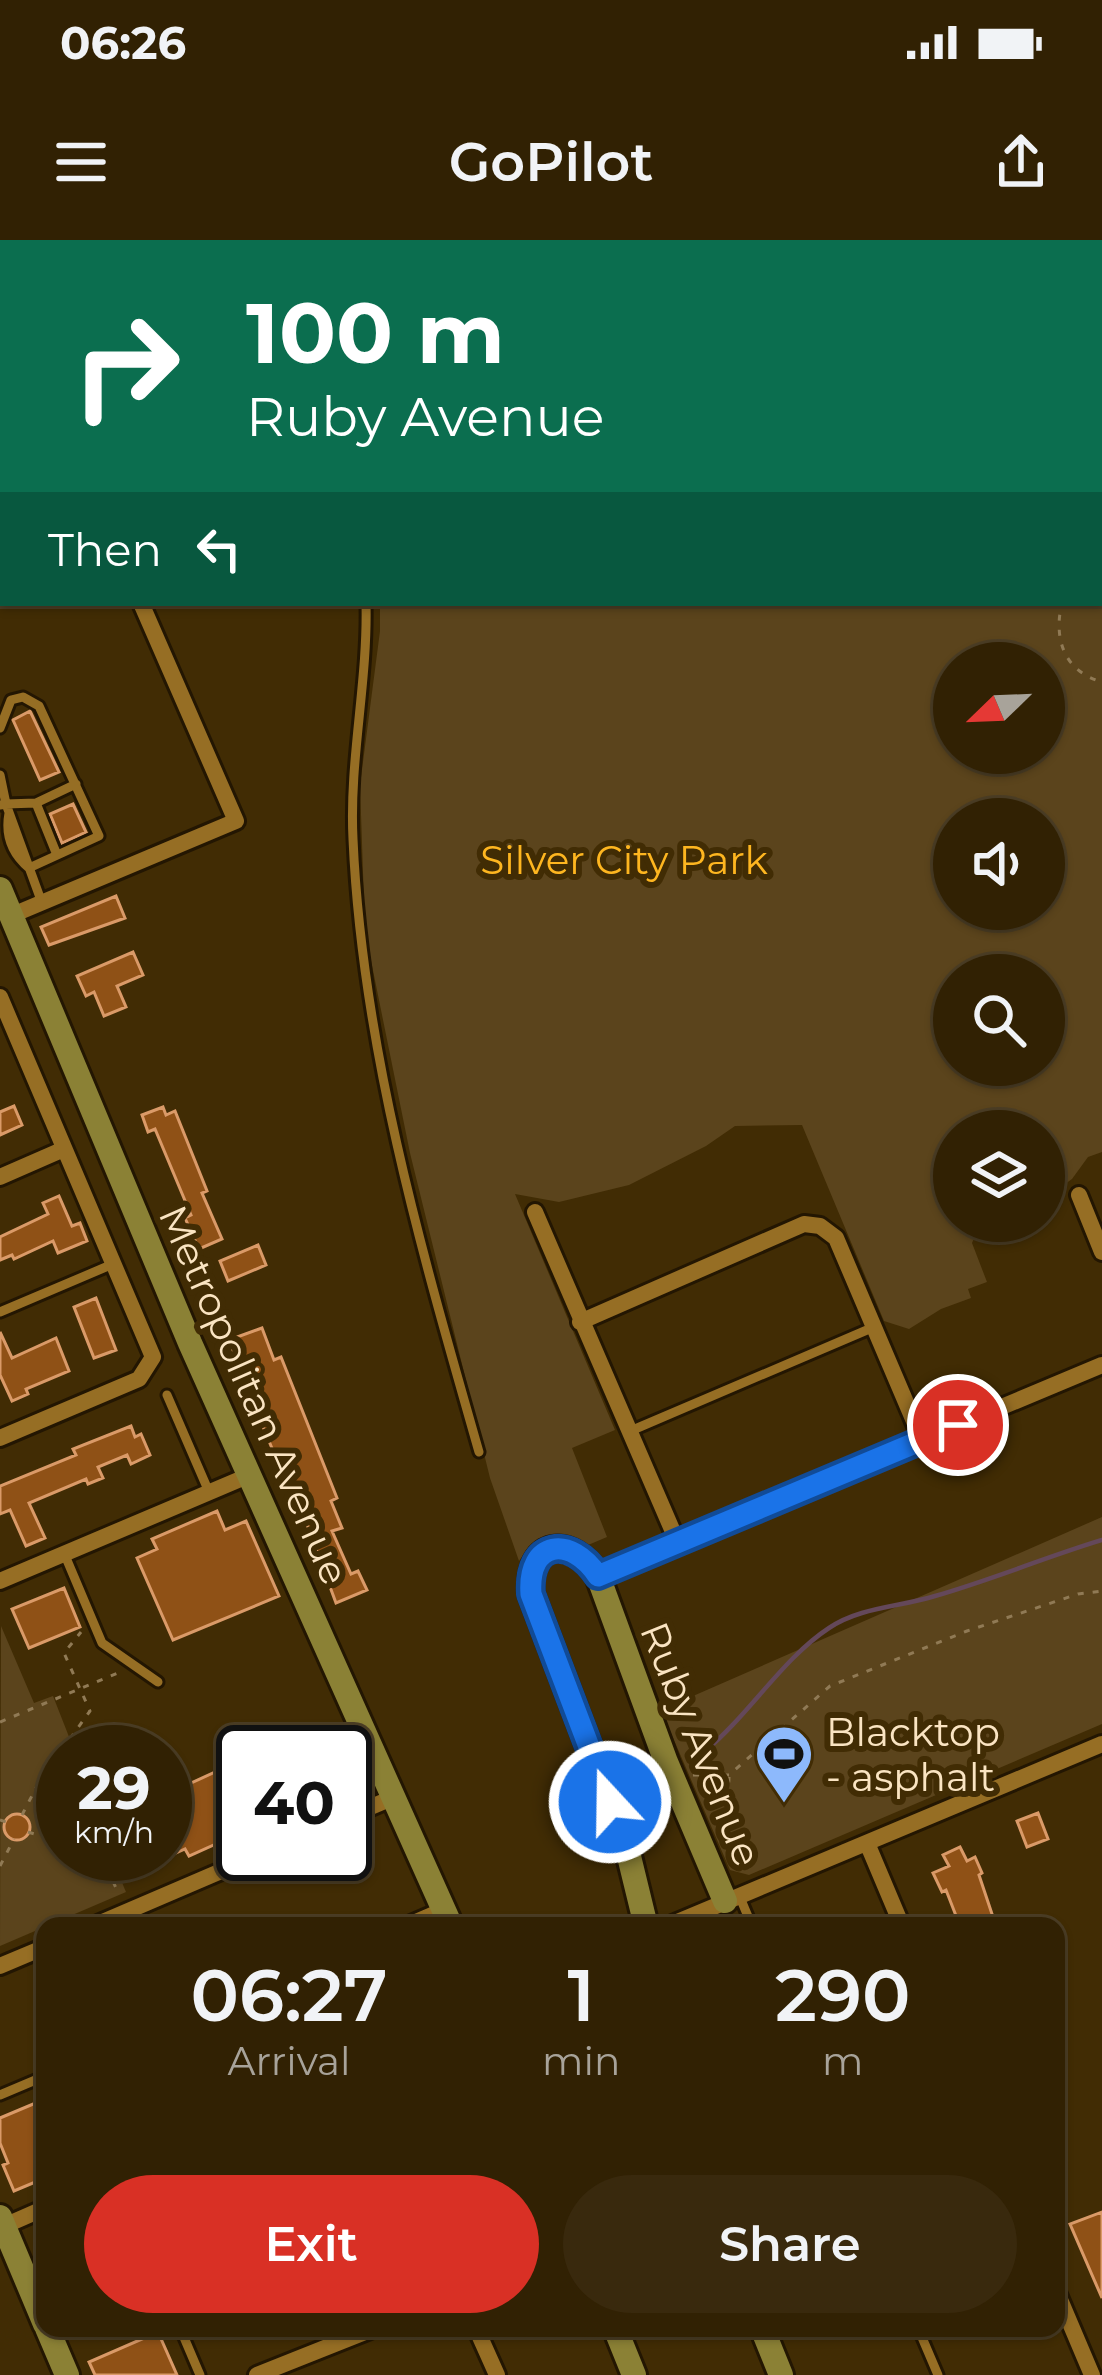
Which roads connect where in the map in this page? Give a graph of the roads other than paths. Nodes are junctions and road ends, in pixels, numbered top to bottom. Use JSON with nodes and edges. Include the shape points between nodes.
{"nodes":[{"id":1,"x":142,"y":606,"type":"edge"},
{"id":2,"x":366,"y":606,"type":"edge"},
{"id":3,"x":0,"y":728,"type":"edge"},
{"id":4,"x":0,"y":775,"type":"edge"},
{"id":5,"x":76,"y":784,"type":"junction"},
{"id":6,"x":36,"y":803,"type":"junction"},
{"id":7,"x":5,"y":807,"type":"edge"},
{"id":8,"x":58,"y":855,"type":"junction"},
{"id":9,"x":29,"y":868,"type":"junction"},
{"id":10,"x":0,"y":890,"type":"edge"},
{"id":11,"x":42,"y":902,"type":"junction"},
{"id":12,"x":10,"y":916,"type":"junction"},
{"id":13,"x":0,"y":997,"type":"edge"},
{"id":14,"x":64,"y":1150,"type":"junction"},
{"id":15,"x":0,"y":1177,"type":"edge"},
{"id":16,"x":1078,"y":1195,"type":"dead end"},
{"id":17,"x":535,"y":1212,"type":"dead end"},
{"id":18,"x":1102,"y":1252,"type":"edge"},
{"id":19,"x":113,"y":1264,"type":"junction"},
{"id":20,"x":0,"y":1312,"type":"edge"},
{"id":21,"x":580,"y":1322,"type":"junction"},
{"id":22,"x":874,"y":1327,"type":"junction"},
{"id":23,"x":1102,"y":1365,"type":"edge"},
{"id":24,"x":167,"y":1396,"type":"dead end"},
{"id":25,"x":628,"y":1432,"type":"junction"},
{"id":26,"x":0,"y":1438,"type":"edge"},
{"id":27,"x":922,"y":1440,"type":"junction"},
{"id":28,"x":479,"y":1452,"type":"dead end"},
{"id":29,"x":250,"y":1475,"type":"junction"},
{"id":30,"x":209,"y":1492,"type":"junction"},
{"id":31,"x":676,"y":1541,"type":"junction"},
{"id":32,"x":64,"y":1553,"type":"junction"},
{"id":33,"x":598,"y":1576,"type":"junction"},
{"id":34,"x":0,"y":1581,"type":"edge"},
{"id":35,"x":158,"y":1682,"type":"dead end"},
{"id":36,"x":1102,"y":1744,"type":"edge"},
{"id":37,"x":392,"y":1798,"type":"junction"},
{"id":38,"x":372,"y":1807,"type":"edge"},
{"id":39,"x":867,"y":1843,"type":"junction"},
{"id":40,"x":216,"y":1873,"type":"edge"},
{"id":41,"x":732,"y":1898,"type":"junction"},
{"id":42,"x":447,"y":1916,"type":"edge"},
{"id":43,"x":644,"y":1916,"type":"edge"},
{"id":44,"x":114,"y":1917,"type":"edge"},
{"id":45,"x":689,"y":1917,"type":"edge"},
{"id":46,"x":746,"y":1917,"type":"edge"},
{"id":47,"x":898,"y":1917,"type":"edge"},
{"id":48,"x":36,"y":1951,"type":"edge"},
{"id":49,"x":0,"y":1966,"type":"edge"},
{"id":50,"x":36,"y":2080,"type":"edge"},
{"id":51,"x":0,"y":2095,"type":"edge"},
{"id":52,"x":36,"y":2214,"type":"edge"},
{"id":53,"x":3,"y":2230,"type":"edge"},
{"id":54,"x":36,"y":2304,"type":"edge"},
{"id":55,"x":1065,"y":2311,"type":"edge"},
{"id":56,"x":51,"y":2337,"type":"edge"},
{"id":57,"x":184,"y":2337,"type":"edge"},
{"id":58,"x":352,"y":2337,"type":"edge"},
{"id":59,"x":480,"y":2337,"type":"edge"},
{"id":60,"x":619,"y":2337,"type":"edge"},
{"id":61,"x":766,"y":2337,"type":"edge"},
{"id":62,"x":922,"y":2337,"type":"edge"},
{"id":63,"x":67,"y":2375,"type":"edge"},
{"id":64,"x":200,"y":2375,"type":"edge"},
{"id":65,"x":257,"y":2375,"type":"edge"},
{"id":66,"x":497,"y":2375,"type":"edge"},
{"id":67,"x":634,"y":2375,"type":"edge"},
{"id":68,"x":781,"y":2375,"type":"edge"},
{"id":69,"x":938,"y":2375,"type":"edge"},
{"id":70,"x":1092,"y":2375,"type":"edge"}],
"edges":[{"from":1,"to":11,"type":"street","via":[[236,821]]},
{"from":2,"to":28,"type":"lane","via":[[352,792],[360,932],[428,1274]]},
{"from":3,"to":5,"type":"lane","via":[[11,700],[32,700]]},
{"from":4,"to":7,"type":"lane"},
{"from":5,"to":6,"type":"lane"},
{"from":5,"to":8,"type":"lane","via":[[99,836]]},
{"from":6,"to":7,"type":"lane"},
{"from":6,"to":8,"type":"lane"},
{"from":7,"to":9,"type":"lane"},
{"from":8,"to":9,"type":"lane"},
{"from":9,"to":11,"type":"lane"},
{"from":10,"to":12,"type":"main road","name":"Metropolitan Avenue"},
{"from":11,"to":12,"type":"street"},
{"from":12,"to":29,"type":"main road","name":"Metropolitan Avenue"},
{"from":13,"to":14,"type":"street"},
{"from":14,"to":15,"type":"street"},
{"from":14,"to":19,"type":"street"},
{"from":16,"to":18,"type":"street"},
{"from":17,"to":21,"type":"street"},
{"from":19,"to":20,"type":"lane"},
{"from":19,"to":26,"type":"street","via":[[153,1357],[139,1379]]},
{"from":21,"to":22,"type":"street","via":[[804,1224],[836,1238]]},
{"from":21,"to":25,"type":"street"},
{"from":22,"to":25,"type":"lane"},
{"from":22,"to":27,"type":"street"},
{"from":23,"to":27,"type":"street"},
{"from":24,"to":30,"type":"lane"},
{"from":25,"to":31,"type":"street"},
{"from":27,"to":31,"type":"street"},
{"from":29,"to":30,"type":"street"},
{"from":29,"to":37,"type":"main road","name":"Metropolitan Avenue"},
{"from":30,"to":32,"type":"street"},
{"from":31,"to":33,"type":"street"},
{"from":32,"to":34,"type":"street"},
{"from":32,"to":35,"type":"lane","via":[[102,1643]]},
{"from":33,"to":41,"type":"main road","name":"Ruby Avenue","via":[[666,1762]]},
{"from":33,"to":43,"type":"main road","via":[[587,1560],[554,1548],[538,1556],[531,1594],[626,1844]]},
{"from":36,"to":39,"type":"street"},
{"from":37,"to":38,"type":"street"},
{"from":37,"to":42,"type":"main road","name":"Metropolitan Avenue"},
{"from":39,"to":41,"type":"street"},
{"from":39,"to":47,"type":"street"},
{"from":40,"to":44,"type":"street"},
{"from":41,"to":45,"type":"street"},
{"from":41,"to":46,"type":"lane"},
{"from":48,"to":49,"type":"street"},
{"from":50,"to":51,"type":"lane"},
{"from":52,"to":53,"type":"street"},
{"from":53,"to":54,"type":"main road"},
{"from":55,"to":70,"type":"street"},
{"from":56,"to":63,"type":"main road"},
{"from":57,"to":64,"type":"lane"},
{"from":58,"to":65,"type":"street"},
{"from":59,"to":66,"type":"street"},
{"from":60,"to":67,"type":"main road"},
{"from":61,"to":68,"type":"main road"},
{"from":62,"to":69,"type":"lane"}]}
